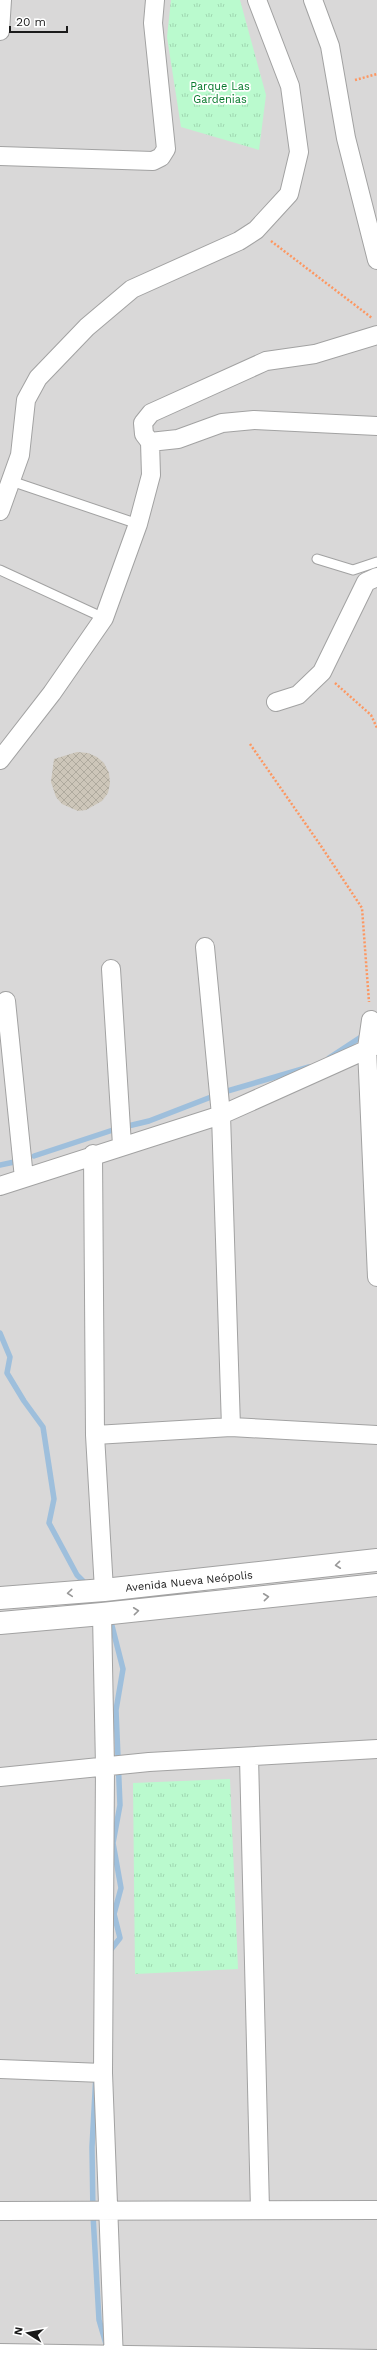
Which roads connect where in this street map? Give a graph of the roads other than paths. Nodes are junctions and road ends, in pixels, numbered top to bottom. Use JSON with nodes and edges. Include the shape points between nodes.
{"nodes":[{"id":1,"x":2,"y":0,"type":"edge"},
{"id":2,"x":155,"y":0,"type":"edge"},
{"id":3,"x":257,"y":0,"type":"edge"},
{"id":4,"x":312,"y":0,"type":"edge"},
{"id":5,"x":0,"y":31,"type":"edge"},
{"id":6,"x":0,"y":156,"type":"edge"},
{"id":7,"x":377,"y":260,"type":"edge"},
{"id":8,"x":377,"y":335,"type":"edge"},
{"id":9,"x":377,"y":426,"type":"edge"},
{"id":10,"x":150,"y":442,"type":"junction"},
{"id":11,"x":11,"y":482,"type":"junction"},
{"id":12,"x":0,"y":511,"type":"edge"},
{"id":13,"x":138,"y":524,"type":"junction"},
{"id":14,"x":317,"y":559,"type":"dead end"},
{"id":15,"x":377,"y":562,"type":"edge"},
{"id":16,"x":0,"y":570,"type":"edge"},
{"id":17,"x":377,"y":577,"type":"edge"},
{"id":18,"x":104,"y":618,"type":"junction"},
{"id":19,"x":276,"y":702,"type":"dead end"},
{"id":20,"x":0,"y":760,"type":"edge"},
{"id":21,"x":205,"y":947,"type":"dead end"},
{"id":22,"x":111,"y":969,"type":"dead end"},
{"id":23,"x":6,"y":1001,"type":"dead end"},
{"id":24,"x":374,"y":1017,"type":"edge"},
{"id":25,"x":372,"y":1047,"type":"edge"},
{"id":26,"x":221,"y":1115,"type":"junction"},
{"id":27,"x":122,"y":1145,"type":"junction"},
{"id":28,"x":93,"y":1154,"type":"junction"},
{"id":29,"x":24,"y":1178,"type":"junction"},
{"id":30,"x":0,"y":1186,"type":"edge"},
{"id":31,"x":375,"y":1199,"type":"edge"},
{"id":32,"x":377,"y":1277,"type":"edge"},
{"id":33,"x":231,"y":1427,"type":"junction"},
{"id":34,"x":95,"y":1435,"type":"junction"},
{"id":35,"x":377,"y":1435,"type":"edge"},
{"id":36,"x":377,"y":1560,"type":"edge"},
{"id":37,"x":377,"y":1585,"type":"edge"},
{"id":38,"x":104,"y":1590,"type":"junction"},
{"id":39,"x":0,"y":1598,"type":"edge"},
{"id":40,"x":102,"y":1614,"type":"junction"},
{"id":41,"x":0,"y":1623,"type":"edge"},
{"id":42,"x":377,"y":1749,"type":"edge"},
{"id":43,"x":248,"y":1757,"type":"junction"},
{"id":44,"x":105,"y":1767,"type":"junction"},
{"id":45,"x":0,"y":1777,"type":"edge"},
{"id":46,"x":0,"y":2069,"type":"edge"},
{"id":47,"x":103,"y":2072,"type":"junction"},
{"id":48,"x":109,"y":2210,"type":"junction"},
{"id":49,"x":260,"y":2210,"type":"junction"},
{"id":50,"x":377,"y":2210,"type":"edge"},
{"id":51,"x":0,"y":2211,"type":"edge"},
{"id":52,"x":0,"y":2353,"type":"edge"},
{"id":53,"x":114,"y":2358,"type":"edge"},
{"id":54,"x":377,"y":2358,"type":"edge"}],
"edges":[{"from":1,"to":5,"type":"street"},
{"from":2,"to":6,"type":"street","via":[[153,23],[166,149],[161,157],[153,161]]},
{"from":3,"to":11,"type":"street","via":[[290,86],[299,152],[289,194],[256,230],[239,241],[132,289],[87,327],[38,378],[26,400],[20,455]]},
{"from":4,"to":7,"type":"street","via":[[330,46],[346,138]]},
{"from":8,"to":10,"type":"street","via":[[315,354],[266,360],[219,380],[151,413],[143,423],[144,434]]},
{"from":9,"to":10,"type":"street","via":[[254,420],[222,423],[178,439]]},
{"from":10,"to":13,"type":"street","via":[[151,475]]},
{"from":11,"to":12,"type":"street"},
{"from":11,"to":13,"type":"lane"},
{"from":13,"to":18,"type":"street"},
{"from":14,"to":15,"type":"lane","via":[[353,570]]},
{"from":16,"to":18,"type":"lane"},
{"from":17,"to":19,"type":"street","via":[[366,582],[322,672],[298,694]]},
{"from":18,"to":20,"type":"street","via":[[52,693]]},
{"from":21,"to":26,"type":"street"},
{"from":22,"to":27,"type":"street"},
{"from":23,"to":29,"type":"street"},
{"from":24,"to":25,"type":"street"},
{"from":25,"to":26,"type":"street"},
{"from":25,"to":31,"type":"street"},
{"from":26,"to":27,"type":"street"},
{"from":26,"to":33,"type":"street"},
{"from":27,"to":28,"type":"street"},
{"from":28,"to":29,"type":"street"},
{"from":28,"to":34,"type":"street"},
{"from":29,"to":30,"type":"street"},
{"from":31,"to":32,"type":"street"},
{"from":33,"to":34,"type":"street"},
{"from":33,"to":35,"type":"street"},
{"from":34,"to":38,"type":"street"},
{"from":36,"to":38,"type":"street","name":"Avenida Nueva Neópolis","one_way":true},
{"from":40,"to":37,"type":"street","one_way":true},
{"from":38,"to":39,"type":"street","name":"Avenida Nueva Neópolis","one_way":true},
{"from":40,"to":41,"type":"street"},
{"from":40,"to":44,"type":"street"},
{"from":42,"to":43,"type":"street"},
{"from":43,"to":44,"type":"street"},
{"from":43,"to":49,"type":"street"},
{"from":44,"to":45,"type":"street"},
{"from":44,"to":47,"type":"street"},
{"from":46,"to":47,"type":"street"},
{"from":47,"to":48,"type":"street"},
{"from":48,"to":49,"type":"street"},
{"from":48,"to":51,"type":"street"},
{"from":48,"to":53,"type":"street"},
{"from":49,"to":50,"type":"street"},
{"from":52,"to":53,"type":"street"},
{"from":53,"to":54,"type":"street"}]}
